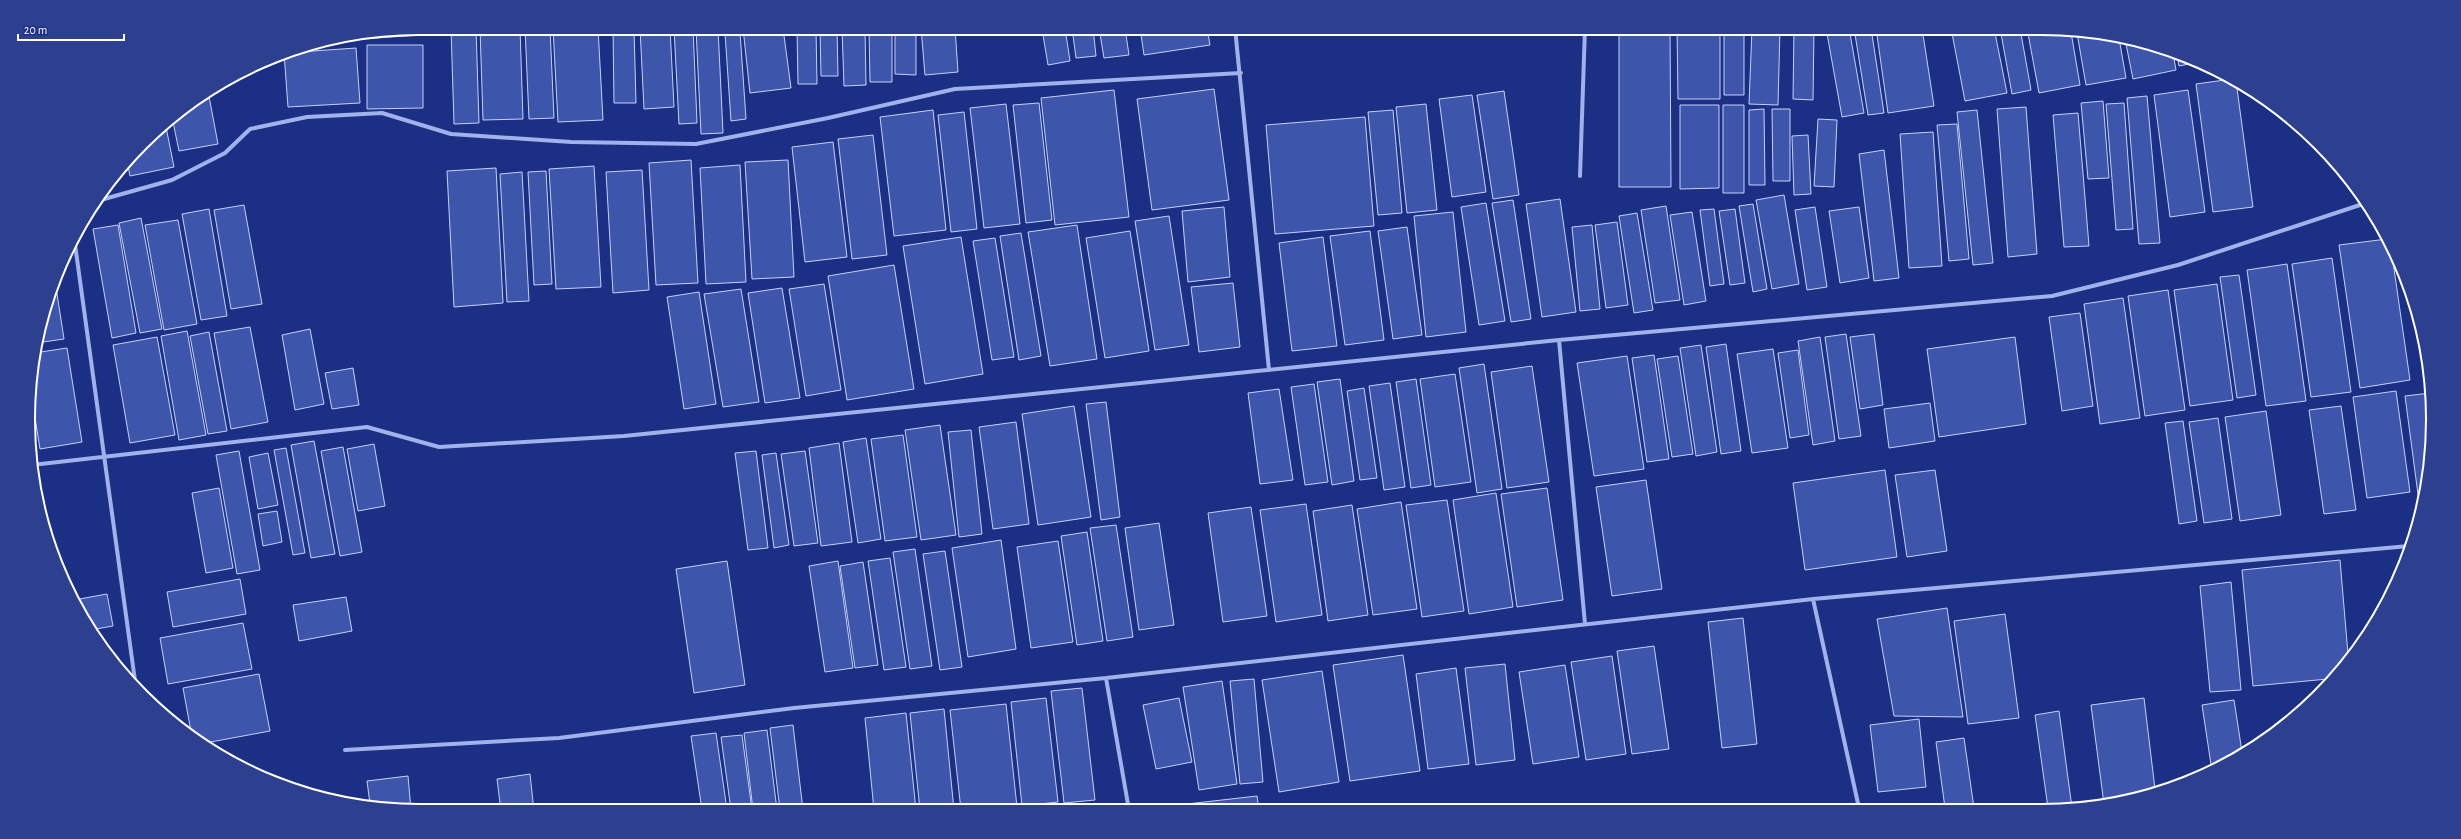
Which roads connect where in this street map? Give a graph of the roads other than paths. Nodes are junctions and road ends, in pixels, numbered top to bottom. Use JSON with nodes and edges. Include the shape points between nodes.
{"nodes":[{"id":1,"x":1236,"y":35,"type":"edge"},
{"id":2,"x":1584,"y":35,"type":"edge"},
{"id":3,"x":1241,"y":73,"type":"junction"},
{"id":4,"x":1580,"y":176,"type":"dead end"},
{"id":5,"x":105,"y":199,"type":"edge"},
{"id":6,"x":2360,"y":205,"type":"edge"},
{"id":7,"x":75,"y":248,"type":"edge"},
{"id":8,"x":1559,"y":340,"type":"junction"},
{"id":9,"x":1269,"y":370,"type":"junction"},
{"id":10,"x":103,"y":458,"type":"junction"},
{"id":11,"x":37,"y":464,"type":"edge"},
{"id":12,"x":2405,"y":546,"type":"edge"},
{"id":13,"x":1813,"y":599,"type":"junction"},
{"id":14,"x":1585,"y":624,"type":"junction"},
{"id":15,"x":134,"y":677,"type":"edge"},
{"id":16,"x":1106,"y":678,"type":"junction"},
{"id":17,"x":346,"y":750,"type":"dead end"},
{"id":18,"x":1128,"y":804,"type":"edge"},
{"id":19,"x":1858,"y":804,"type":"edge"}],
"edges":[{"from":1,"to":3,"type":"street"},
{"from":2,"to":4,"type":"street"},
{"from":3,"to":5,"type":"street","via":[[955,89],[696,144],[571,142],[451,134],[382,113],[307,117],[250,129],[225,153],[172,180]]},
{"from":3,"to":9,"type":"street"},
{"from":6,"to":8,"type":"street","via":[[2178,265],[2052,296]]},
{"from":7,"to":10,"type":"street"},
{"from":8,"to":9,"type":"street"},
{"from":8,"to":14,"type":"street"},
{"from":9,"to":10,"type":"street","via":[[624,436],[439,448],[367,427]]},
{"from":10,"to":11,"type":"street"},
{"from":10,"to":15,"type":"street"},
{"from":12,"to":13,"type":"street"},
{"from":13,"to":14,"type":"street"},
{"from":13,"to":19,"type":"street"},
{"from":14,"to":16,"type":"street"},
{"from":16,"to":17,"type":"street","via":[[794,708],[559,738]]},
{"from":16,"to":18,"type":"street"}]}
